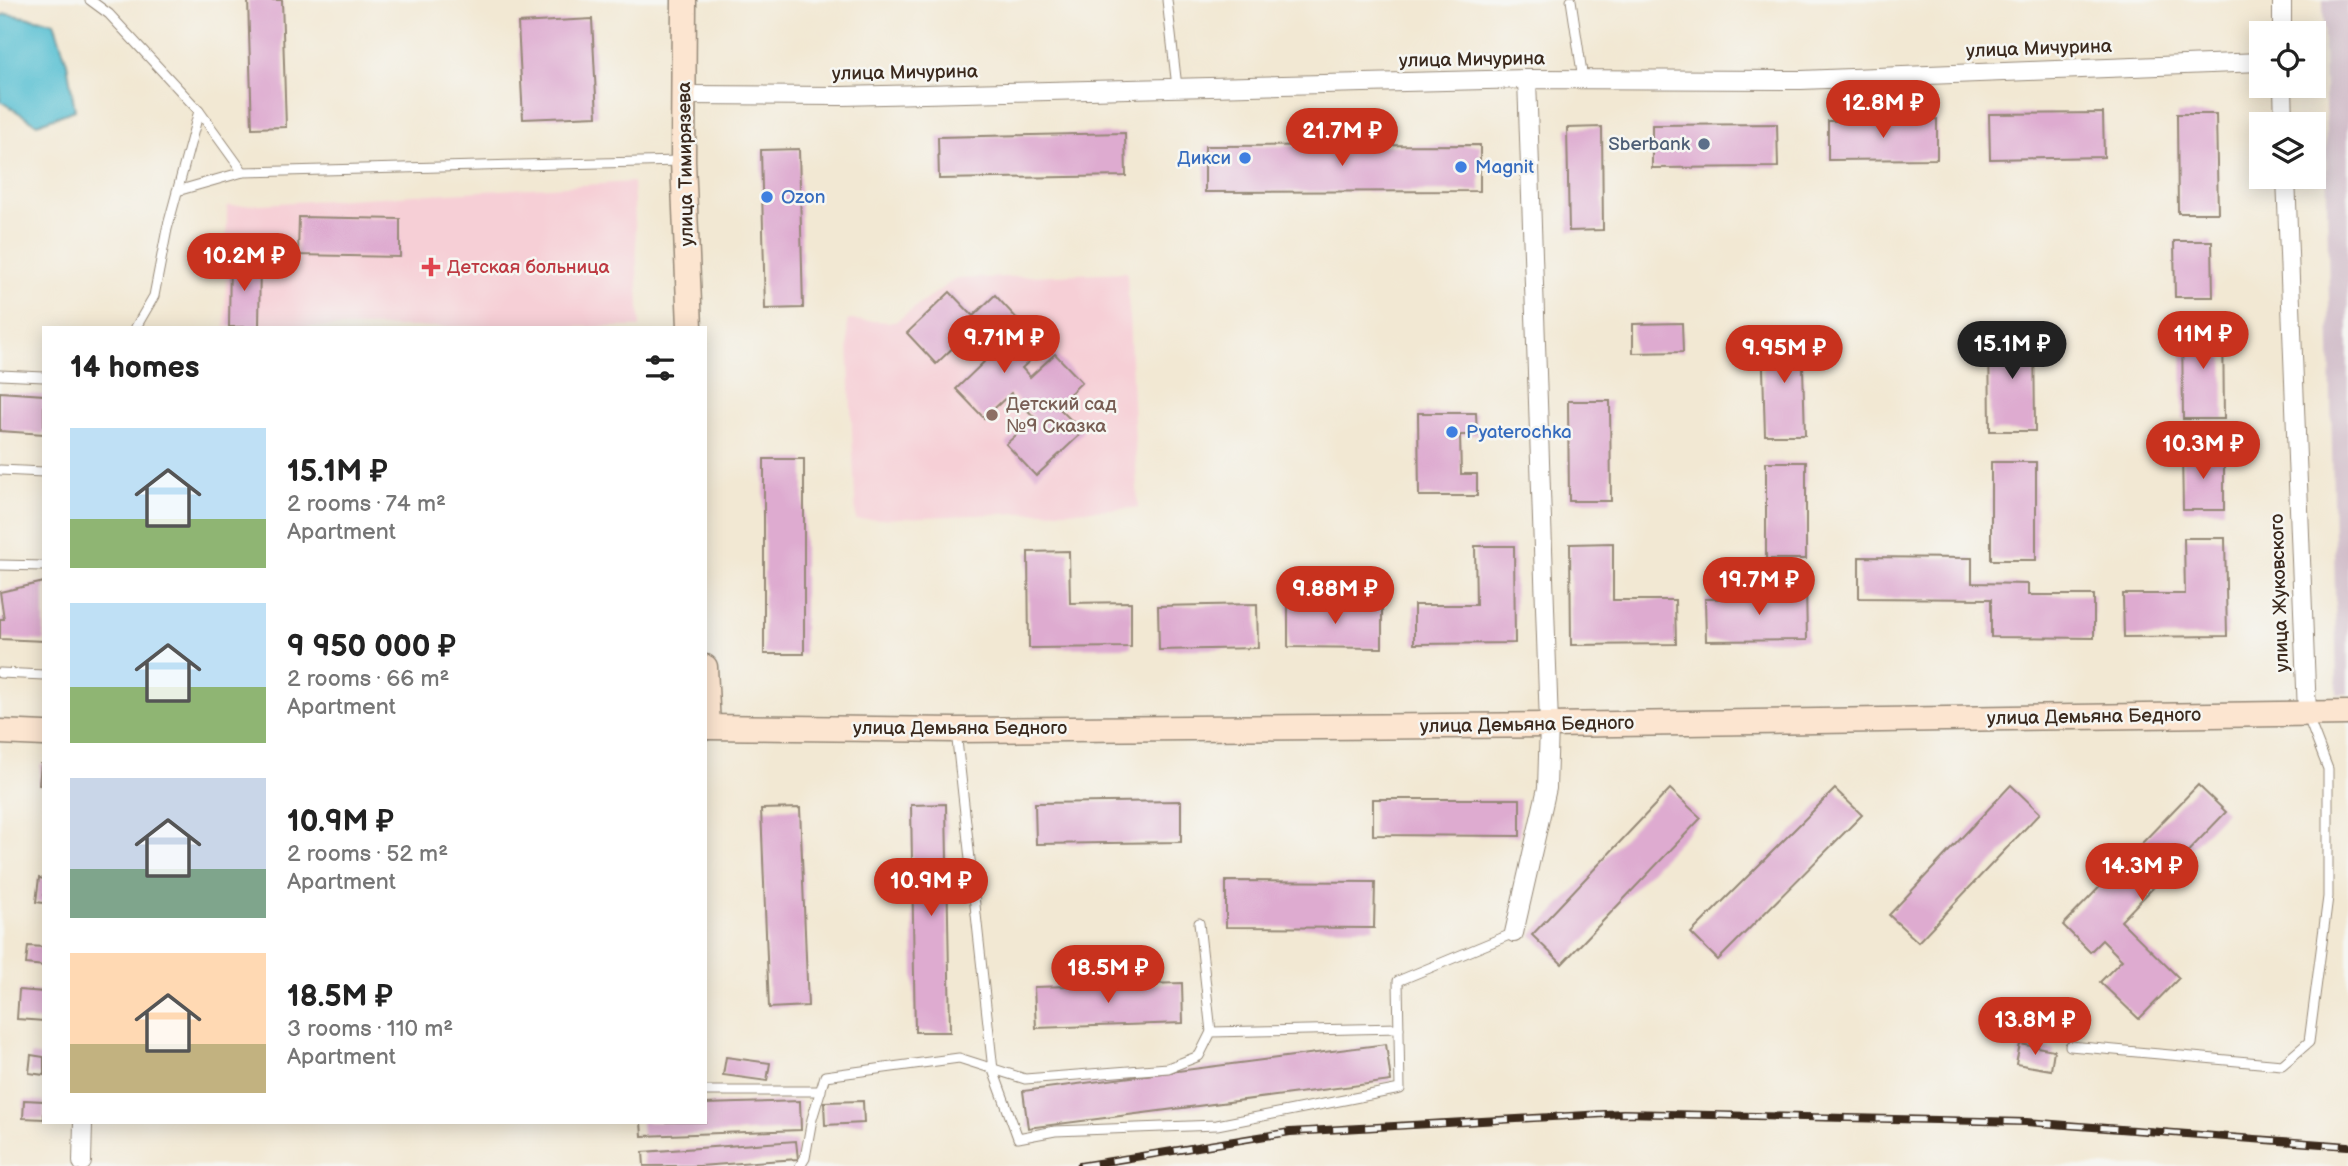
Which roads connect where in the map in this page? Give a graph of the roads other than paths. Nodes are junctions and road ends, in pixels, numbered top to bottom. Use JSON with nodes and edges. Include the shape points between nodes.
{"nodes":[{"id":1,"x":90,"y":0,"type":"edge"},
{"id":2,"x":684,"y":0,"type":"edge"},
{"id":3,"x":1167,"y":0,"type":"edge"},
{"id":4,"x":1570,"y":0,"type":"edge"},
{"id":5,"x":2282,"y":0,"type":"edge"},
{"id":6,"x":2282,"y":21,"type":"edge"},
{"id":7,"x":2249,"y":62,"type":"edge"},
{"id":8,"x":1527,"y":79,"type":"junction"},
{"id":9,"x":1583,"y":79,"type":"junction"},
{"id":10,"x":1177,"y":88,"type":"junction"},
{"id":11,"x":684,"y":95,"type":"junction"},
{"id":12,"x":199,"y":111,"type":"junction"},
{"id":13,"x":683,"y":161,"type":"junction"},
{"id":14,"x":243,"y":172,"type":"junction"},
{"id":15,"x":2286,"y":189,"type":"edge"},
{"id":16,"x":177,"y":191,"type":"junction"},
{"id":17,"x":136,"y":326,"type":"edge"},
{"id":18,"x":690,"y":326,"type":"edge"},
{"id":19,"x":0,"y":374,"type":"edge"},
{"id":20,"x":42,"y":377,"type":"edge"},
{"id":21,"x":0,"y":470,"type":"edge"},
{"id":22,"x":42,"y":472,"type":"edge"},
{"id":23,"x":0,"y":565,"type":"edge"},
{"id":24,"x":42,"y":565,"type":"edge"},
{"id":25,"x":0,"y":673,"type":"edge"},
{"id":26,"x":42,"y":676,"type":"edge"},
{"id":27,"x":2307,"y":713,"type":"junction"},
{"id":28,"x":2348,"y":713,"type":"edge"},
{"id":29,"x":1549,"y":725,"type":"junction"},
{"id":30,"x":707,"y":727,"type":"edge"},
{"id":31,"x":955,"y":730,"type":"junction"},
{"id":32,"x":0,"y":732,"type":"edge"},
{"id":33,"x":42,"y":734,"type":"edge"},
{"id":34,"x":1199,"y":923,"type":"dead end"},
{"id":35,"x":1514,"y":933,"type":"joint"},
{"id":36,"x":1399,"y":1028,"type":"junction"},
{"id":37,"x":1211,"y":1032,"type":"junction"},
{"id":38,"x":2070,"y":1046,"type":"dead end"},
{"id":39,"x":993,"y":1070,"type":"junction"},
{"id":40,"x":707,"y":1091,"type":"edge"},
{"id":41,"x":821,"y":1091,"type":"junction"},
{"id":42,"x":83,"y":1124,"type":"edge"},
{"id":43,"x":82,"y":1162,"type":"dead end"},
{"id":44,"x":800,"y":1166,"type":"edge"}],
"edges":[{"from":1,"to":12,"type":"lane","via":[[109,14]]},
{"from":2,"to":11,"type":"main road","name":"улица Тимирязева"},
{"from":3,"to":10,"type":"lane"},
{"from":4,"to":9,"type":"lane"},
{"from":5,"to":6,"type":"street"},
{"from":7,"to":9,"type":"street","name":"улица Мичурина","via":[[1801,80]]},
{"from":8,"to":9,"type":"street","name":"улица Мичурина"},
{"from":8,"to":10,"type":"street","name":"улица Мичурина"},
{"from":8,"to":29,"type":"street"},
{"from":10,"to":11,"type":"street","name":"улица Мичурина"},
{"from":11,"to":13,"type":"main road","name":"улица Тимирязева"},
{"from":12,"to":14,"type":"lane"},
{"from":12,"to":16,"type":"lane"},
{"from":13,"to":14,"type":"lane"},
{"from":13,"to":18,"type":"main road","name":"улица Тимирязева"},
{"from":14,"to":16,"type":"lane"},
{"from":15,"to":27,"type":"street","name":"улица Жуковского"},
{"from":16,"to":17,"type":"lane","via":[[154,296]]},
{"from":19,"to":20,"type":"lane"},
{"from":21,"to":22,"type":"lane"},
{"from":23,"to":24,"type":"lane"},
{"from":25,"to":26,"type":"lane"},
{"from":27,"to":28,"type":"main road","name":"улица Демьяна Бедного"},
{"from":27,"to":29,"type":"main road","name":"улица Демьяна Бедного"},
{"from":27,"to":38,"type":"lane","via":[[2328,769],[2328,897],[2309,1042],[2282,1065]]},
{"from":29,"to":31,"type":"main road","name":"улица Демьяна Бедного"},
{"from":29,"to":35,"type":"street","via":[[1547,788]]},
{"from":30,"to":31,"type":"main road","name":"улица Демьяна Бедного"},
{"from":31,"to":39,"type":"lane"},
{"from":32,"to":33,"type":"main road"},
{"from":34,"to":37,"type":"lane"},
{"from":35,"to":36,"type":"lane","via":[[1398,981]]},
{"from":36,"to":37,"type":"lane"},
{"from":36,"to":39,"type":"lane","via":[[1401,1089],[1217,1125],[1055,1131],[1018,1138]]},
{"from":37,"to":39,"type":"lane","via":[[1199,1056],[1168,1068],[1025,1079]]},
{"from":39,"to":41,"type":"lane","via":[[959,1058],[825,1076]]},
{"from":40,"to":41,"type":"lane"},
{"from":41,"to":44,"type":"lane"},
{"from":42,"to":43,"type":"street"}]}
